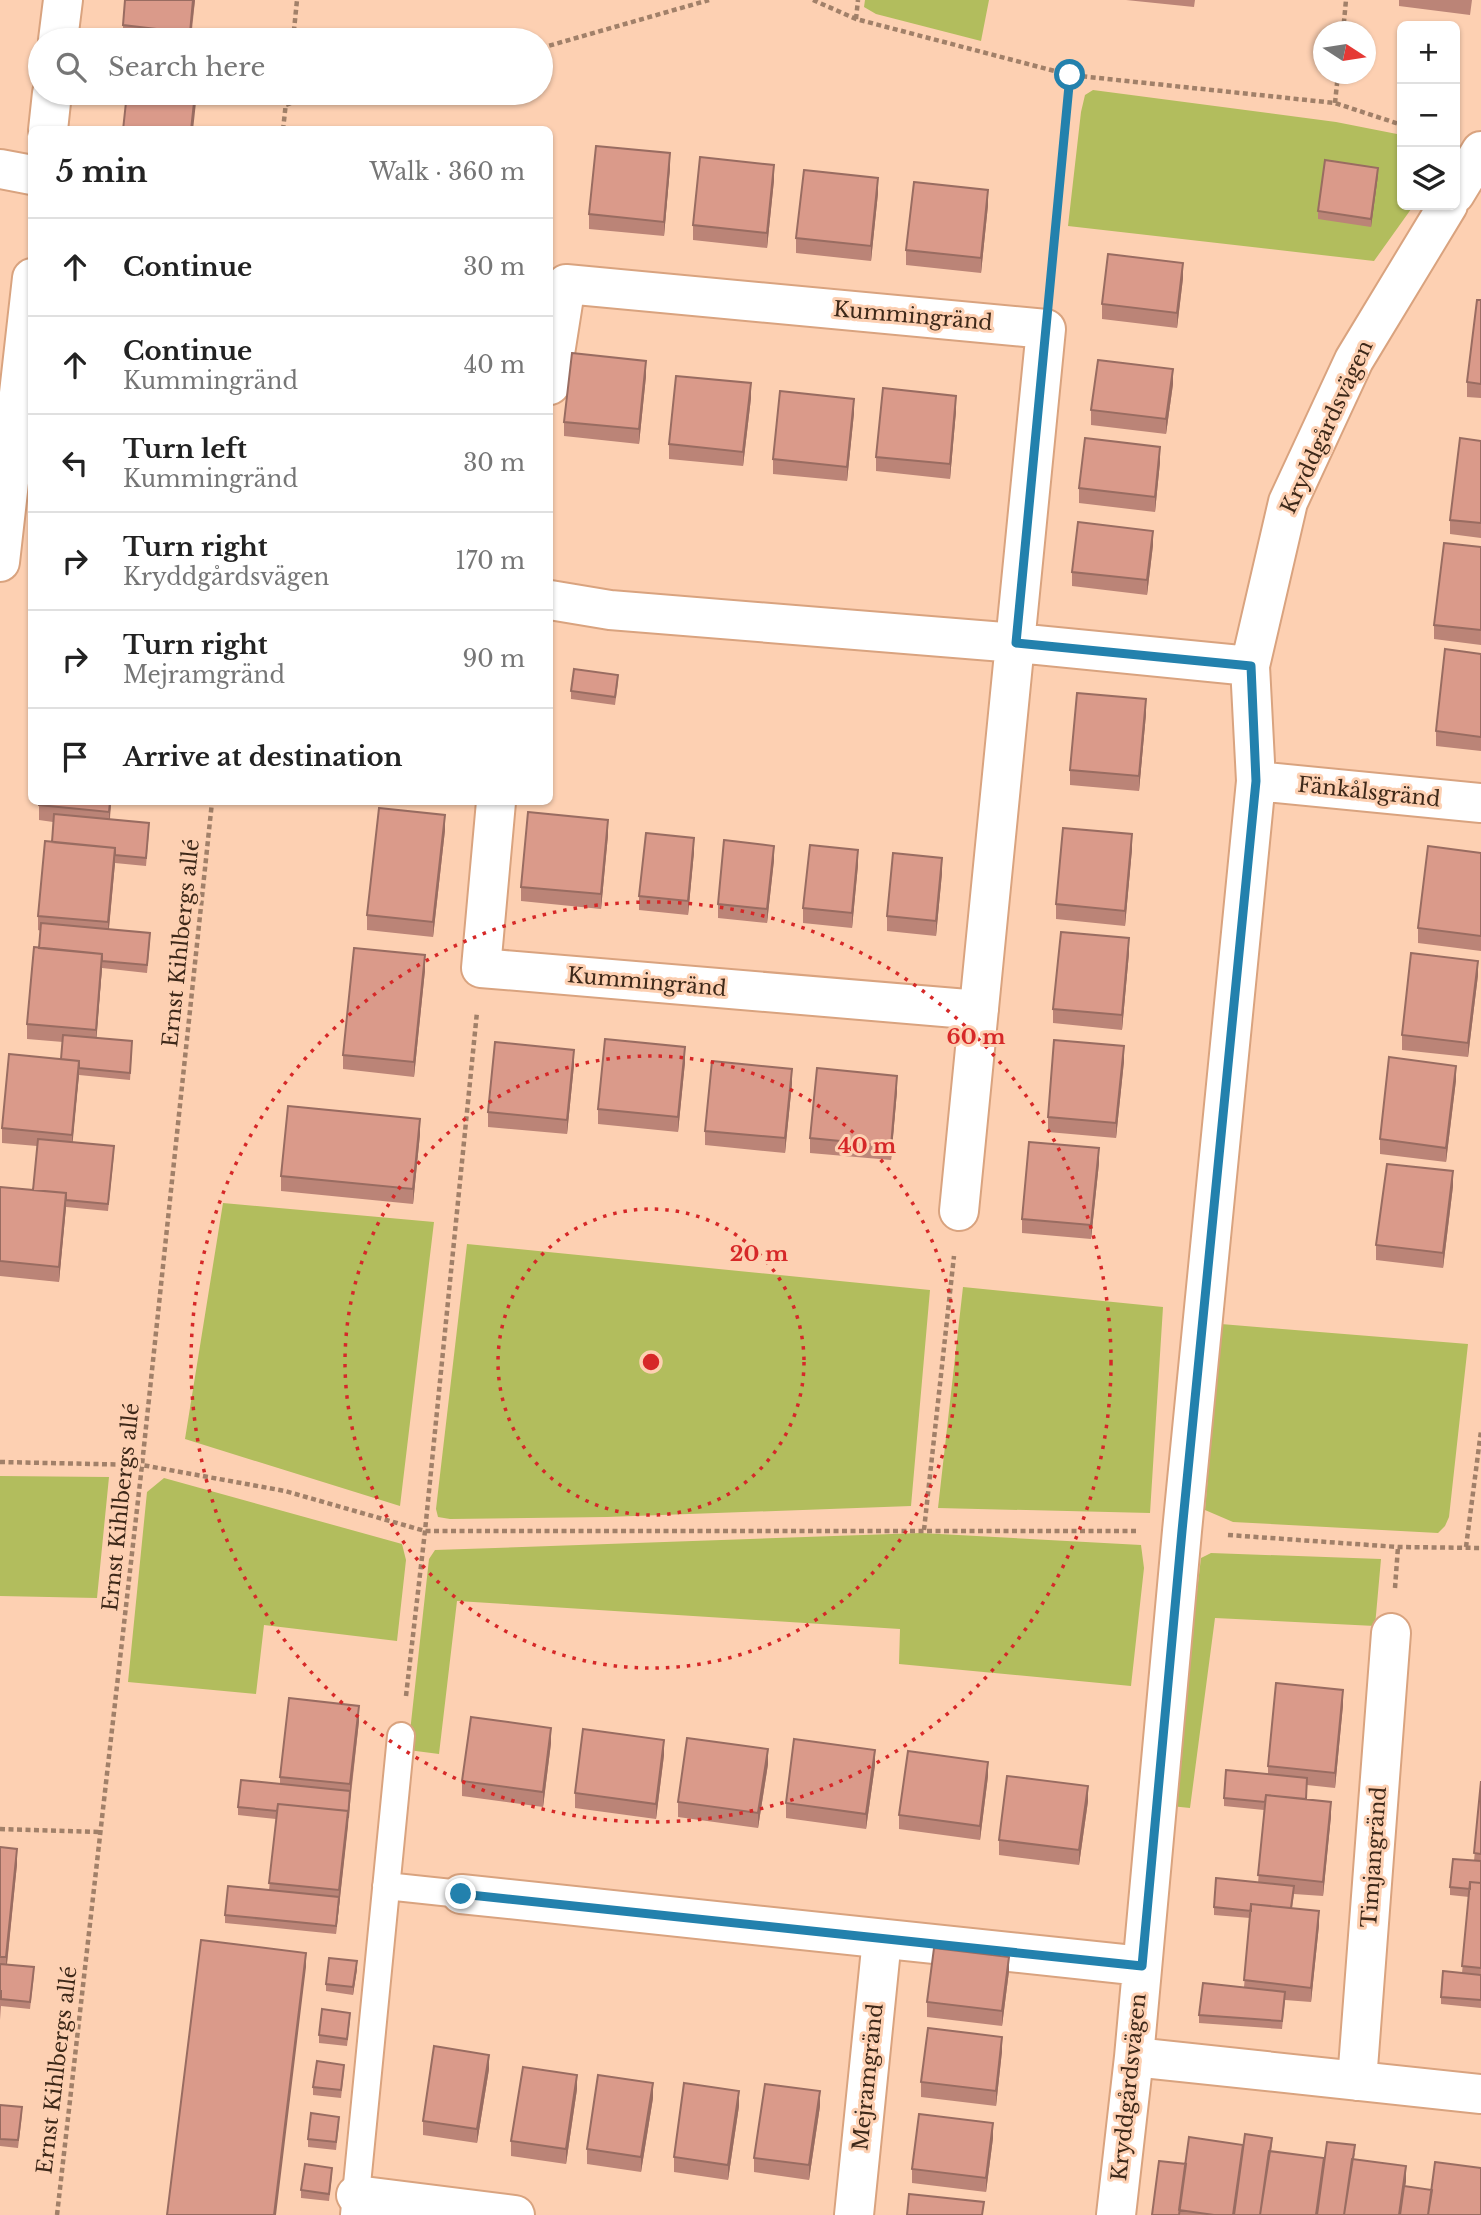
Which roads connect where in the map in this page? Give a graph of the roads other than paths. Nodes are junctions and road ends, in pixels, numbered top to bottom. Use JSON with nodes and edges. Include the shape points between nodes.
{"nodes":[{"id":1,"x":62,"y":0,"type":"edge"},
{"id":2,"x":59,"y":28,"type":"edge"},
{"id":3,"x":51,"y":105,"type":"edge"},
{"id":4,"x":48,"y":126,"type":"edge"},
{"id":5,"x":1481,"y":151,"type":"edge"},
{"id":6,"x":0,"y":169,"type":"edge"},
{"id":7,"x":28,"y":174,"type":"edge"},
{"id":8,"x":1460,"y":186,"type":"edge"},
{"id":9,"x":1445,"y":210,"type":"edge"},
{"id":10,"x":28,"y":305,"type":"edge"},
{"id":11,"x":553,"y":366,"type":"edge"},
{"id":12,"x":6,"y":453,"type":"edge"},
{"id":13,"x":0,"y":562,"type":"edge"},
{"id":14,"x":553,"y":600,"type":"edge"},
{"id":15,"x":1016,"y":643,"type":"junction"},
{"id":16,"x":1251,"y":666,"type":"junction"},
{"id":17,"x":1256,"y":781,"type":"junction"},
{"id":18,"x":1481,"y":803,"type":"edge"},
{"id":19,"x":496,"y":805,"type":"edge"},
{"id":20,"x":979,"y":1010,"type":"junction"},
{"id":21,"x":959,"y":1211,"type":"road end"},
{"id":22,"x":1391,"y":1633,"type":"dead end"},
{"id":23,"x":401,"y":1735,"type":"road end"},
{"id":24,"x":386,"y":1886,"type":"junction"},
{"id":25,"x":461,"y":1894,"type":"joint"},
{"id":26,"x":882,"y":1939,"type":"junction"},
{"id":27,"x":1142,"y":1966,"type":"junction"},
{"id":28,"x":1134,"y":2057,"type":"junction"},
{"id":29,"x":1357,"y":2081,"type":"junction"},
{"id":30,"x":1481,"y":2094,"type":"edge"},
{"id":31,"x":355,"y":2205,"type":"edge"},
{"id":32,"x":515,"y":2215,"type":"edge"},
{"id":33,"x":855,"y":2215,"type":"edge"},
{"id":34,"x":1116,"y":2215,"type":"edge"}],
"edges":[{"from":1,"to":2,"type":"street"},
{"from":3,"to":4,"type":"street"},
{"from":5,"to":8,"type":"street"},
{"from":6,"to":7,"type":"street"},
{"from":9,"to":16,"type":"street","name":"Kryddgårdsvägen","via":[[1354,360],[1288,502]]},
{"from":10,"to":12,"type":"street"},
{"from":11,"to":15,"type":"street","name":"Kummingränd","via":[[566,284],[1046,328]]},
{"from":12,"to":13,"type":"street"},
{"from":14,"to":15,"type":"street","via":[[610,610]]},
{"from":15,"to":16,"type":"street"},
{"from":15,"to":20,"type":"street"},
{"from":16,"to":17,"type":"street","name":"Kryddgårdsvägen"},
{"from":17,"to":18,"type":"street","name":"Fänkålsgränd"},
{"from":17,"to":27,"type":"street","name":"Kryddgårdsvägen"},
{"from":19,"to":20,"type":"street","name":"Kummingränd","via":[[481,968]]},
{"from":20,"to":21,"type":"street"},
{"from":22,"to":29,"type":"street","name":"Timjangränd"},
{"from":23,"to":24,"type":"lane"},
{"from":24,"to":25,"type":"lane"},
{"from":24,"to":31,"type":"lane"},
{"from":25,"to":26,"type":"street"},
{"from":26,"to":27,"type":"street"},
{"from":26,"to":33,"type":"street","name":"Mejramgränd"},
{"from":27,"to":28,"type":"street","name":"Kryddgårdsvägen"},
{"from":28,"to":29,"type":"street"},
{"from":28,"to":34,"type":"street","name":"Kryddgårdsvägen"},
{"from":29,"to":30,"type":"street"},
{"from":31,"to":32,"type":"street"}]}
